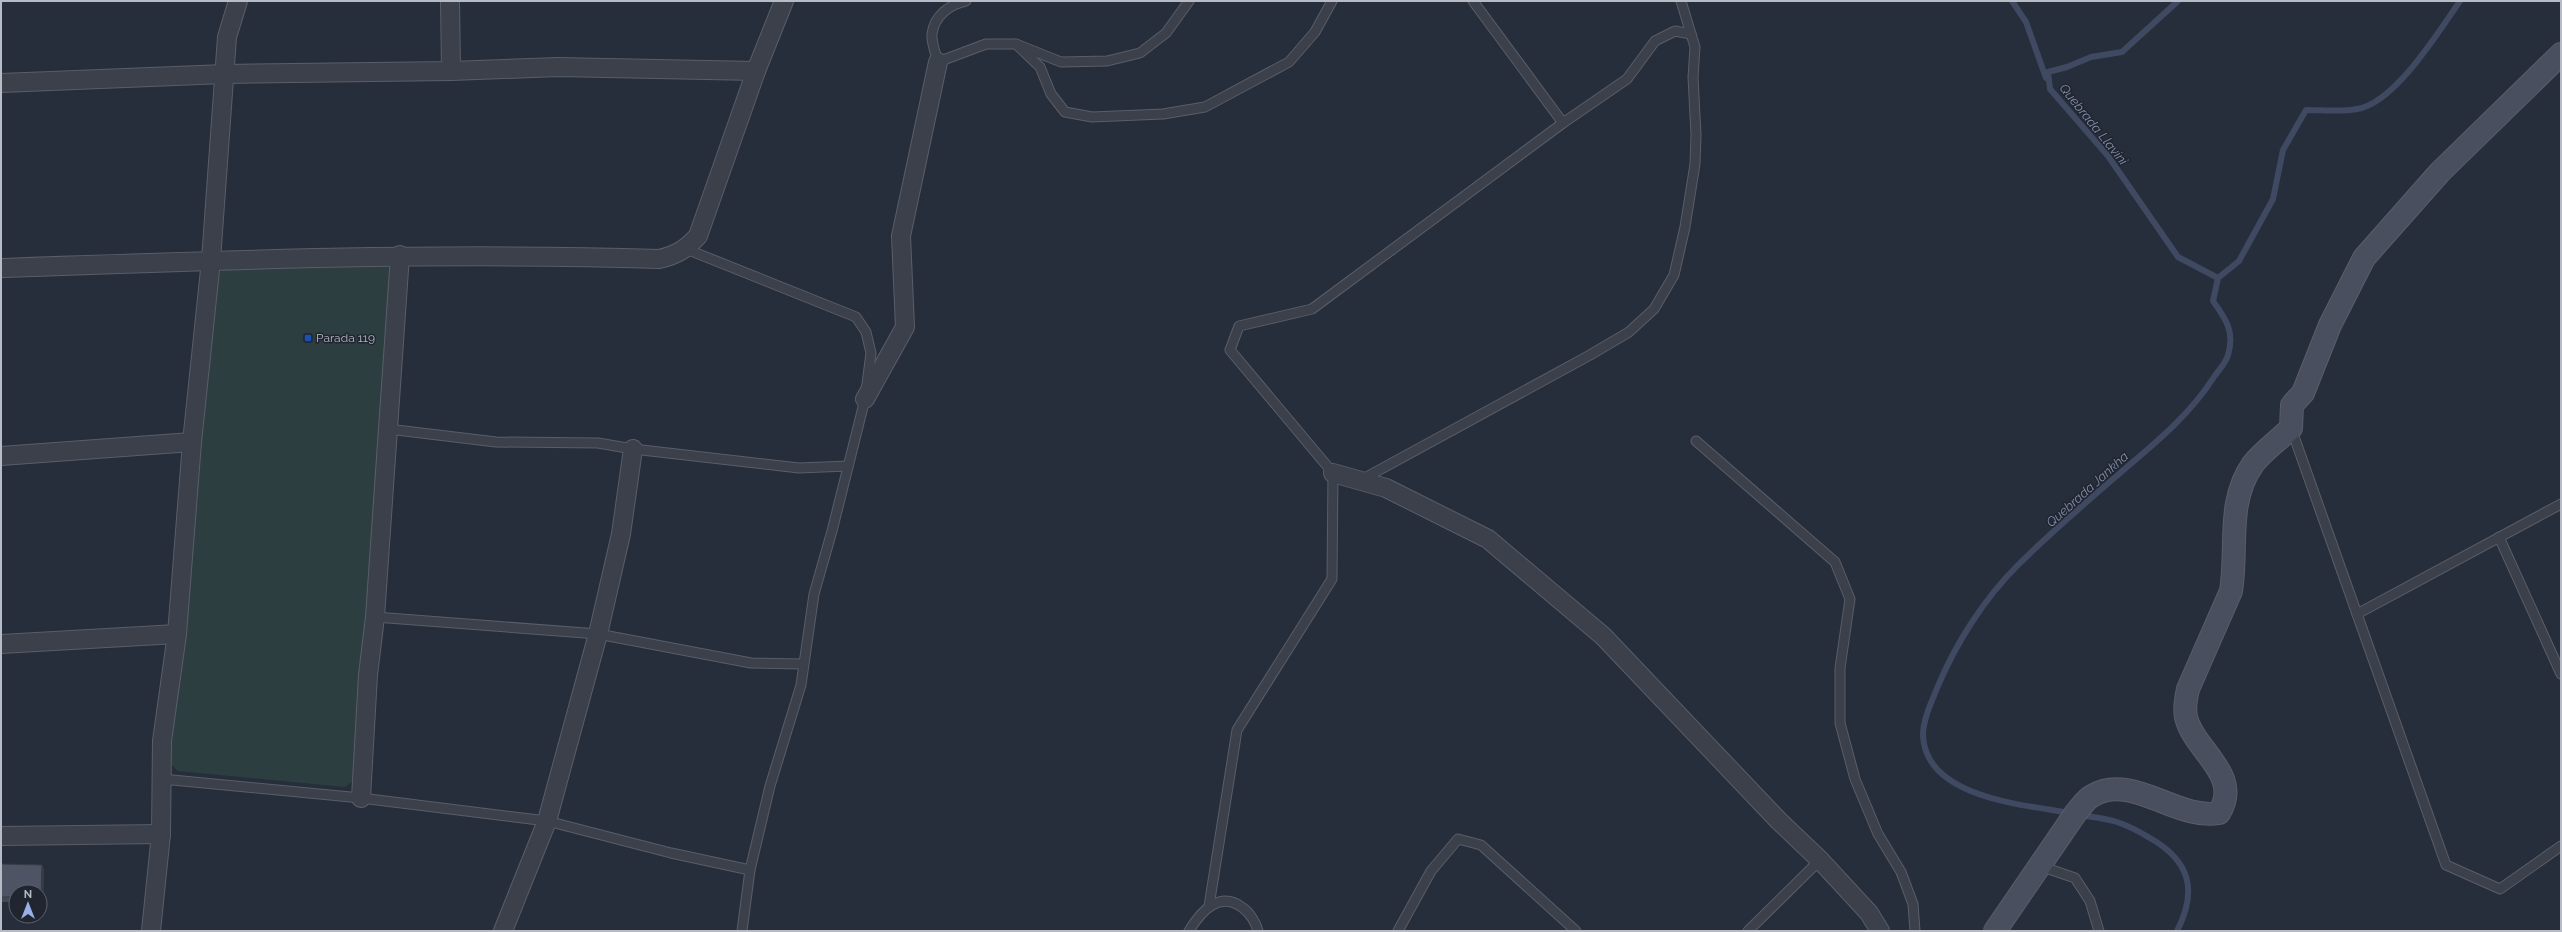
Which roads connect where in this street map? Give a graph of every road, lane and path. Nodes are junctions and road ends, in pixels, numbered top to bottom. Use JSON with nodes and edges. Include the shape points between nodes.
{"nodes":[{"id":1,"x":238,"y":1,"type":"edge"},
{"id":2,"x":450,"y":1,"type":"edge"},
{"id":3,"x":784,"y":1,"type":"edge"},
{"id":4,"x":966,"y":1,"type":"edge"},
{"id":5,"x":1189,"y":1,"type":"edge"},
{"id":6,"x":1332,"y":1,"type":"edge"},
{"id":7,"x":1473,"y":1,"type":"edge"},
{"id":8,"x":1681,"y":1,"type":"edge"},
{"id":9,"x":1691,"y":34,"type":"junction"},
{"id":10,"x":1016,"y":44,"type":"junction"},
{"id":11,"x":2561,"y":54,"type":"edge"},
{"id":12,"x":938,"y":62,"type":"junction"},
{"id":13,"x":451,"y":71,"type":"junction"},
{"id":14,"x":756,"y":71,"type":"junction"},
{"id":15,"x":225,"y":74,"type":"junction"},
{"id":16,"x":1,"y":83,"type":"edge"},
{"id":17,"x":1564,"y":123,"type":"junction"},
{"id":18,"x":686,"y":249,"type":"junction"},
{"id":19,"x":400,"y":255,"type":"junction"},
{"id":20,"x":211,"y":260,"type":"junction"},
{"id":21,"x":1,"y":268,"type":"edge"},
{"id":22,"x":865,"y":399,"type":"junction"},
{"id":23,"x":2291,"y":428,"type":"junction"},
{"id":24,"x":388,"y":429,"type":"junction"},
{"id":25,"x":1696,"y":441,"type":"dead end"},
{"id":26,"x":192,"y":442,"type":"junction"},
{"id":27,"x":633,"y":449,"type":"junction"},
{"id":28,"x":1,"y":456,"type":"edge"},
{"id":29,"x":848,"y":466,"type":"junction"},
{"id":30,"x":1333,"y":473,"type":"junction"},
{"id":31,"x":1361,"y":480,"type":"junction"},
{"id":32,"x":2561,"y":504,"type":"edge"},
{"id":33,"x":2499,"y":537,"type":"junction"},
{"id":34,"x":2357,"y":614,"type":"junction"},
{"id":35,"x":375,"y":617,"type":"junction"},
{"id":36,"x":177,"y":634,"type":"junction"},
{"id":37,"x":598,"y":634,"type":"junction"},
{"id":38,"x":1,"y":644,"type":"edge"},
{"id":39,"x":803,"y":664,"type":"junction"},
{"id":40,"x":2561,"y":674,"type":"edge"},
{"id":41,"x":162,"y":780,"type":"junction"},
{"id":42,"x":361,"y":798,"type":"junction"},
{"id":43,"x":547,"y":821,"type":"junction"},
{"id":44,"x":161,"y":834,"type":"junction"},
{"id":45,"x":1,"y":836,"type":"edge"},
{"id":46,"x":2561,"y":846,"type":"edge"},
{"id":47,"x":1820,"y":860,"type":"junction"},
{"id":48,"x":2040,"y":866,"type":"junction"},
{"id":49,"x":750,"y":870,"type":"junction"},
{"id":50,"x":1209,"y":906,"type":"junction"},
{"id":51,"x":151,"y":931,"type":"edge"},
{"id":52,"x":504,"y":931,"type":"edge"},
{"id":53,"x":742,"y":931,"type":"edge"},
{"id":54,"x":1189,"y":931,"type":"edge"},
{"id":55,"x":1258,"y":931,"type":"edge"},
{"id":56,"x":1398,"y":931,"type":"edge"},
{"id":57,"x":1576,"y":931,"type":"edge"},
{"id":58,"x":1748,"y":931,"type":"edge"},
{"id":59,"x":1880,"y":931,"type":"edge"},
{"id":60,"x":1915,"y":931,"type":"edge"},
{"id":61,"x":1995,"y":931,"type":"edge"},
{"id":62,"x":2099,"y":931,"type":"edge"}],
"edges":[{"from":1,"to":15,"type":"street","via":[[227,36]]},
{"from":2,"to":13,"type":"street"},
{"from":3,"to":14,"type":"street"},
{"from":4,"to":12,"type":"lane","via":[[952,4],[939,18],[931,35]]},
{"from":5,"to":10,"type":"lane","via":[[1166,33],[1140,54],[1107,61],[1061,62]]},
{"from":6,"to":10,"type":"lane","via":[[1315,32],[1288,62],[1205,107],[1162,114],[1092,117],[1065,112],[1051,94],[1040,67]]},
{"from":7,"to":17,"type":"lane"},
{"from":8,"to":9,"type":"lane"},
{"from":9,"to":17,"type":"lane","via":[[1675,31],[1655,41],[1627,79]]},
{"from":9,"to":31,"type":"lane","via":[[1695,46],[1695,164],[1674,275],[1654,309],[1629,332],[1590,356]]},
{"from":10,"to":12,"type":"lane","via":[[986,44]]},
{"from":11,"to":23,"type":"street","via":[[2440,172],[2364,258],[2330,325],[2303,393],[2292,405]]},
{"from":12,"to":22,"type":"street","via":[[901,236],[904,327]]},
{"from":13,"to":14,"type":"street","via":[[558,67]]},
{"from":13,"to":15,"type":"street"},
{"from":14,"to":18,"type":"street","via":[[705,219],[698,236]]},
{"from":15,"to":16,"type":"street"},
{"from":15,"to":20,"type":"street"},
{"from":17,"to":30,"type":"lane","via":[[1312,309],[1239,326],[1230,350]]},
{"from":18,"to":19,"type":"street","via":[[659,259],[536,255]]},
{"from":18,"to":22,"type":"lane","via":[[856,318],[866,332],[871,353]]},
{"from":19,"to":20,"type":"street"},
{"from":19,"to":24,"type":"street"},
{"from":20,"to":21,"type":"street"},
{"from":20,"to":26,"type":"street"},
{"from":22,"to":29,"type":"lane"},
{"from":23,"to":34,"type":"lane"},
{"from":23,"to":48,"type":"street","via":[[2253,464],[2239,493],[2234,515],[2234,576],[2231,592],[2188,689],[2185,702],[2185,715],[2190,728],[2224,780],[2226,795],[2219,813],[2197,814],[2136,793],[2103,791],[2090,796]]},
{"from":24,"to":27,"type":"lane","via":[[496,442],[598,443]]},
{"from":24,"to":35,"type":"street"},
{"from":25,"to":60,"type":"lane","via":[[1835,562],[1850,599],[1840,668],[1840,723],[1855,780],[1878,834],[1901,872],[1913,904]]},
{"from":26,"to":28,"type":"street"},
{"from":26,"to":36,"type":"street"},
{"from":27,"to":29,"type":"lane","via":[[799,468]]},
{"from":27,"to":37,"type":"street","via":[[621,534]]},
{"from":29,"to":39,"type":"lane","via":[[814,594]]},
{"from":30,"to":31,"type":"street"},
{"from":30,"to":50,"type":"lane","via":[[1332,579],[1237,730]]},
{"from":31,"to":47,"type":"street","via":[[1398,494],[1488,539],[1603,636],[1779,821]]},
{"from":32,"to":33,"type":"lane"},
{"from":33,"to":34,"type":"lane"},
{"from":33,"to":40,"type":"lane"},
{"from":34,"to":46,"type":"lane","via":[[2446,865],[2500,889]]},
{"from":35,"to":37,"type":"lane"},
{"from":35,"to":42,"type":"street","via":[[368,676]]},
{"from":36,"to":38,"type":"street"},
{"from":36,"to":41,"type":"street","via":[[162,742]]},
{"from":37,"to":39,"type":"lane","via":[[751,663]]},
{"from":37,"to":43,"type":"street"},
{"from":39,"to":49,"type":"lane","via":[[801,685],[770,786]]},
{"from":41,"to":42,"type":"lane"},
{"from":41,"to":44,"type":"street"},
{"from":42,"to":43,"type":"lane"},
{"from":43,"to":49,"type":"lane","via":[[671,853]]},
{"from":43,"to":52,"type":"street"},
{"from":44,"to":45,"type":"street"},
{"from":44,"to":51,"type":"street"},
{"from":47,"to":58,"type":"lane"},
{"from":47,"to":59,"type":"street","via":[[1869,912]]},
{"from":48,"to":61,"type":"street"},
{"from":48,"to":62,"type":"lane","via":[[2075,878],[2090,901]]},
{"from":49,"to":53,"type":"lane"},
{"from":50,"to":54,"type":"lane"},
{"from":50,"to":55,"type":"lane","via":[[1224,900],[1234,901],[1245,910]]},
{"from":56,"to":57,"type":"lane","via":[[1431,871],[1458,839],[1481,845]]}]}
